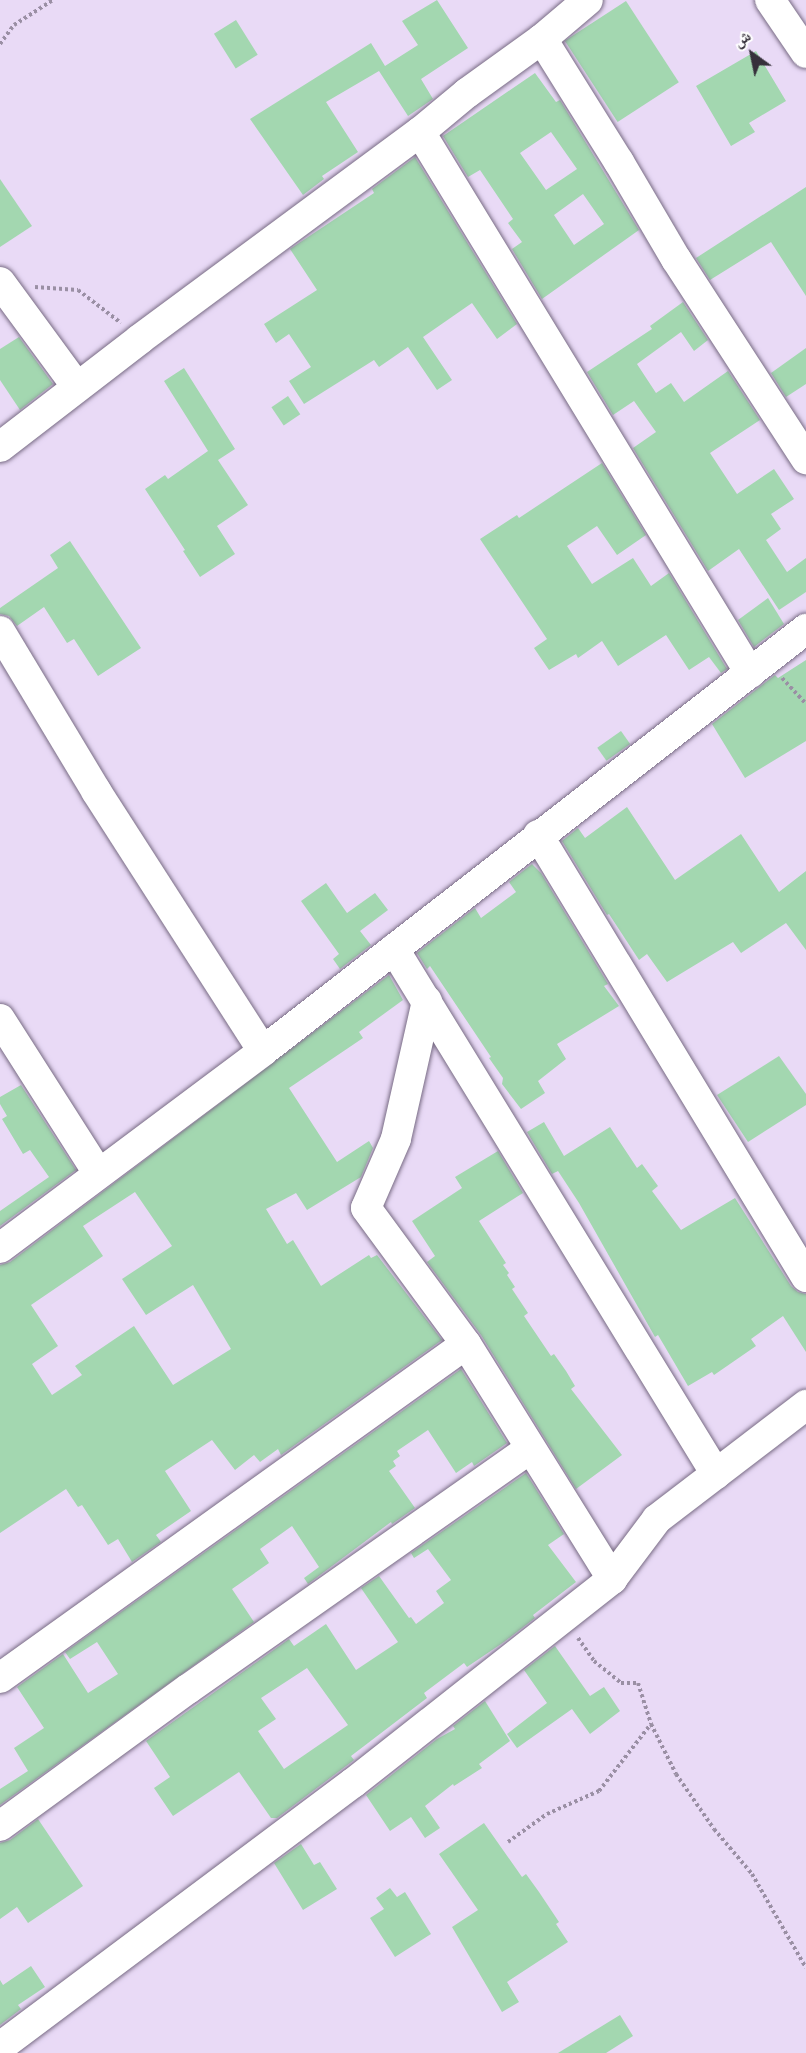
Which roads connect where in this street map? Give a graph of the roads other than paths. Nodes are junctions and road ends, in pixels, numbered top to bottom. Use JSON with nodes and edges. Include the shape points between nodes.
{"nodes":[{"id":1,"x":588,"y":0,"type":"edge"},
{"id":2,"x":771,"y":0,"type":"edge"},
{"id":3,"x":542,"y":39,"type":"junction"},
{"id":4,"x":806,"y":54,"type":"edge"},
{"id":5,"x":420,"y":132,"type":"junction"},
{"id":6,"x":1,"y":283,"type":"edge"},
{"id":7,"x":77,"y":387,"type":"junction"},
{"id":8,"x":0,"y":447,"type":"edge"},
{"id":9,"x":806,"y":459,"type":"edge"},
{"id":10,"x":806,"y":629,"type":"edge"},
{"id":11,"x":0,"y":631,"type":"edge"},
{"id":12,"x":758,"y":667,"type":"junction"},
{"id":13,"x":538,"y":835,"type":"junction"},
{"id":14,"x":394,"y":949,"type":"junction"},
{"id":15,"x":427,"y":1000,"type":"junction"},
{"id":16,"x":0,"y":1019,"type":"edge"},
{"id":17,"x":263,"y":1051,"type":"junction"},
{"id":18,"x":98,"y":1173,"type":"junction"},
{"id":19,"x":0,"y":1248,"type":"edge"},
{"id":20,"x":806,"y":1277,"type":"edge"},
{"id":21,"x":466,"y":1344,"type":"junction"},
{"id":22,"x":806,"y":1405,"type":"edge"},
{"id":23,"x":529,"y":1449,"type":"junction"},
{"id":24,"x":716,"y":1474,"type":"junction"},
{"id":25,"x":612,"y":1579,"type":"junction"},
{"id":26,"x":0,"y":1678,"type":"edge"},
{"id":27,"x":0,"y":1826,"type":"edge"},
{"id":28,"x":0,"y":2047,"type":"edge"}],
"edges":[{"from":1,"to":3,"type":"street"},
{"from":2,"to":4,"type":"street"},
{"from":3,"to":5,"type":"street"},
{"from":3,"to":9,"type":"street","via":[[676,259]]},
{"from":5,"to":7,"type":"street"},
{"from":5,"to":12,"type":"street"},
{"from":6,"to":7,"type":"street"},
{"from":7,"to":8,"type":"street"},
{"from":10,"to":12,"type":"street"},
{"from":11,"to":17,"type":"street","via":[[96,791]]},
{"from":12,"to":13,"type":"street"},
{"from":13,"to":14,"type":"street"},
{"from":13,"to":20,"type":"street"},
{"from":14,"to":15,"type":"street"},
{"from":14,"to":17,"type":"street"},
{"from":15,"to":21,"type":"street","via":[[396,1139],[366,1208]]},
{"from":15,"to":24,"type":"street"},
{"from":16,"to":18,"type":"street"},
{"from":17,"to":18,"type":"street"},
{"from":18,"to":19,"type":"street"},
{"from":21,"to":23,"type":"street"},
{"from":21,"to":26,"type":"street"},
{"from":22,"to":24,"type":"street"},
{"from":23,"to":25,"type":"street"},
{"from":23,"to":27,"type":"street"},
{"from":24,"to":25,"type":"street","via":[[657,1519]]},
{"from":25,"to":28,"type":"street","via":[[353,1783]]}]}
